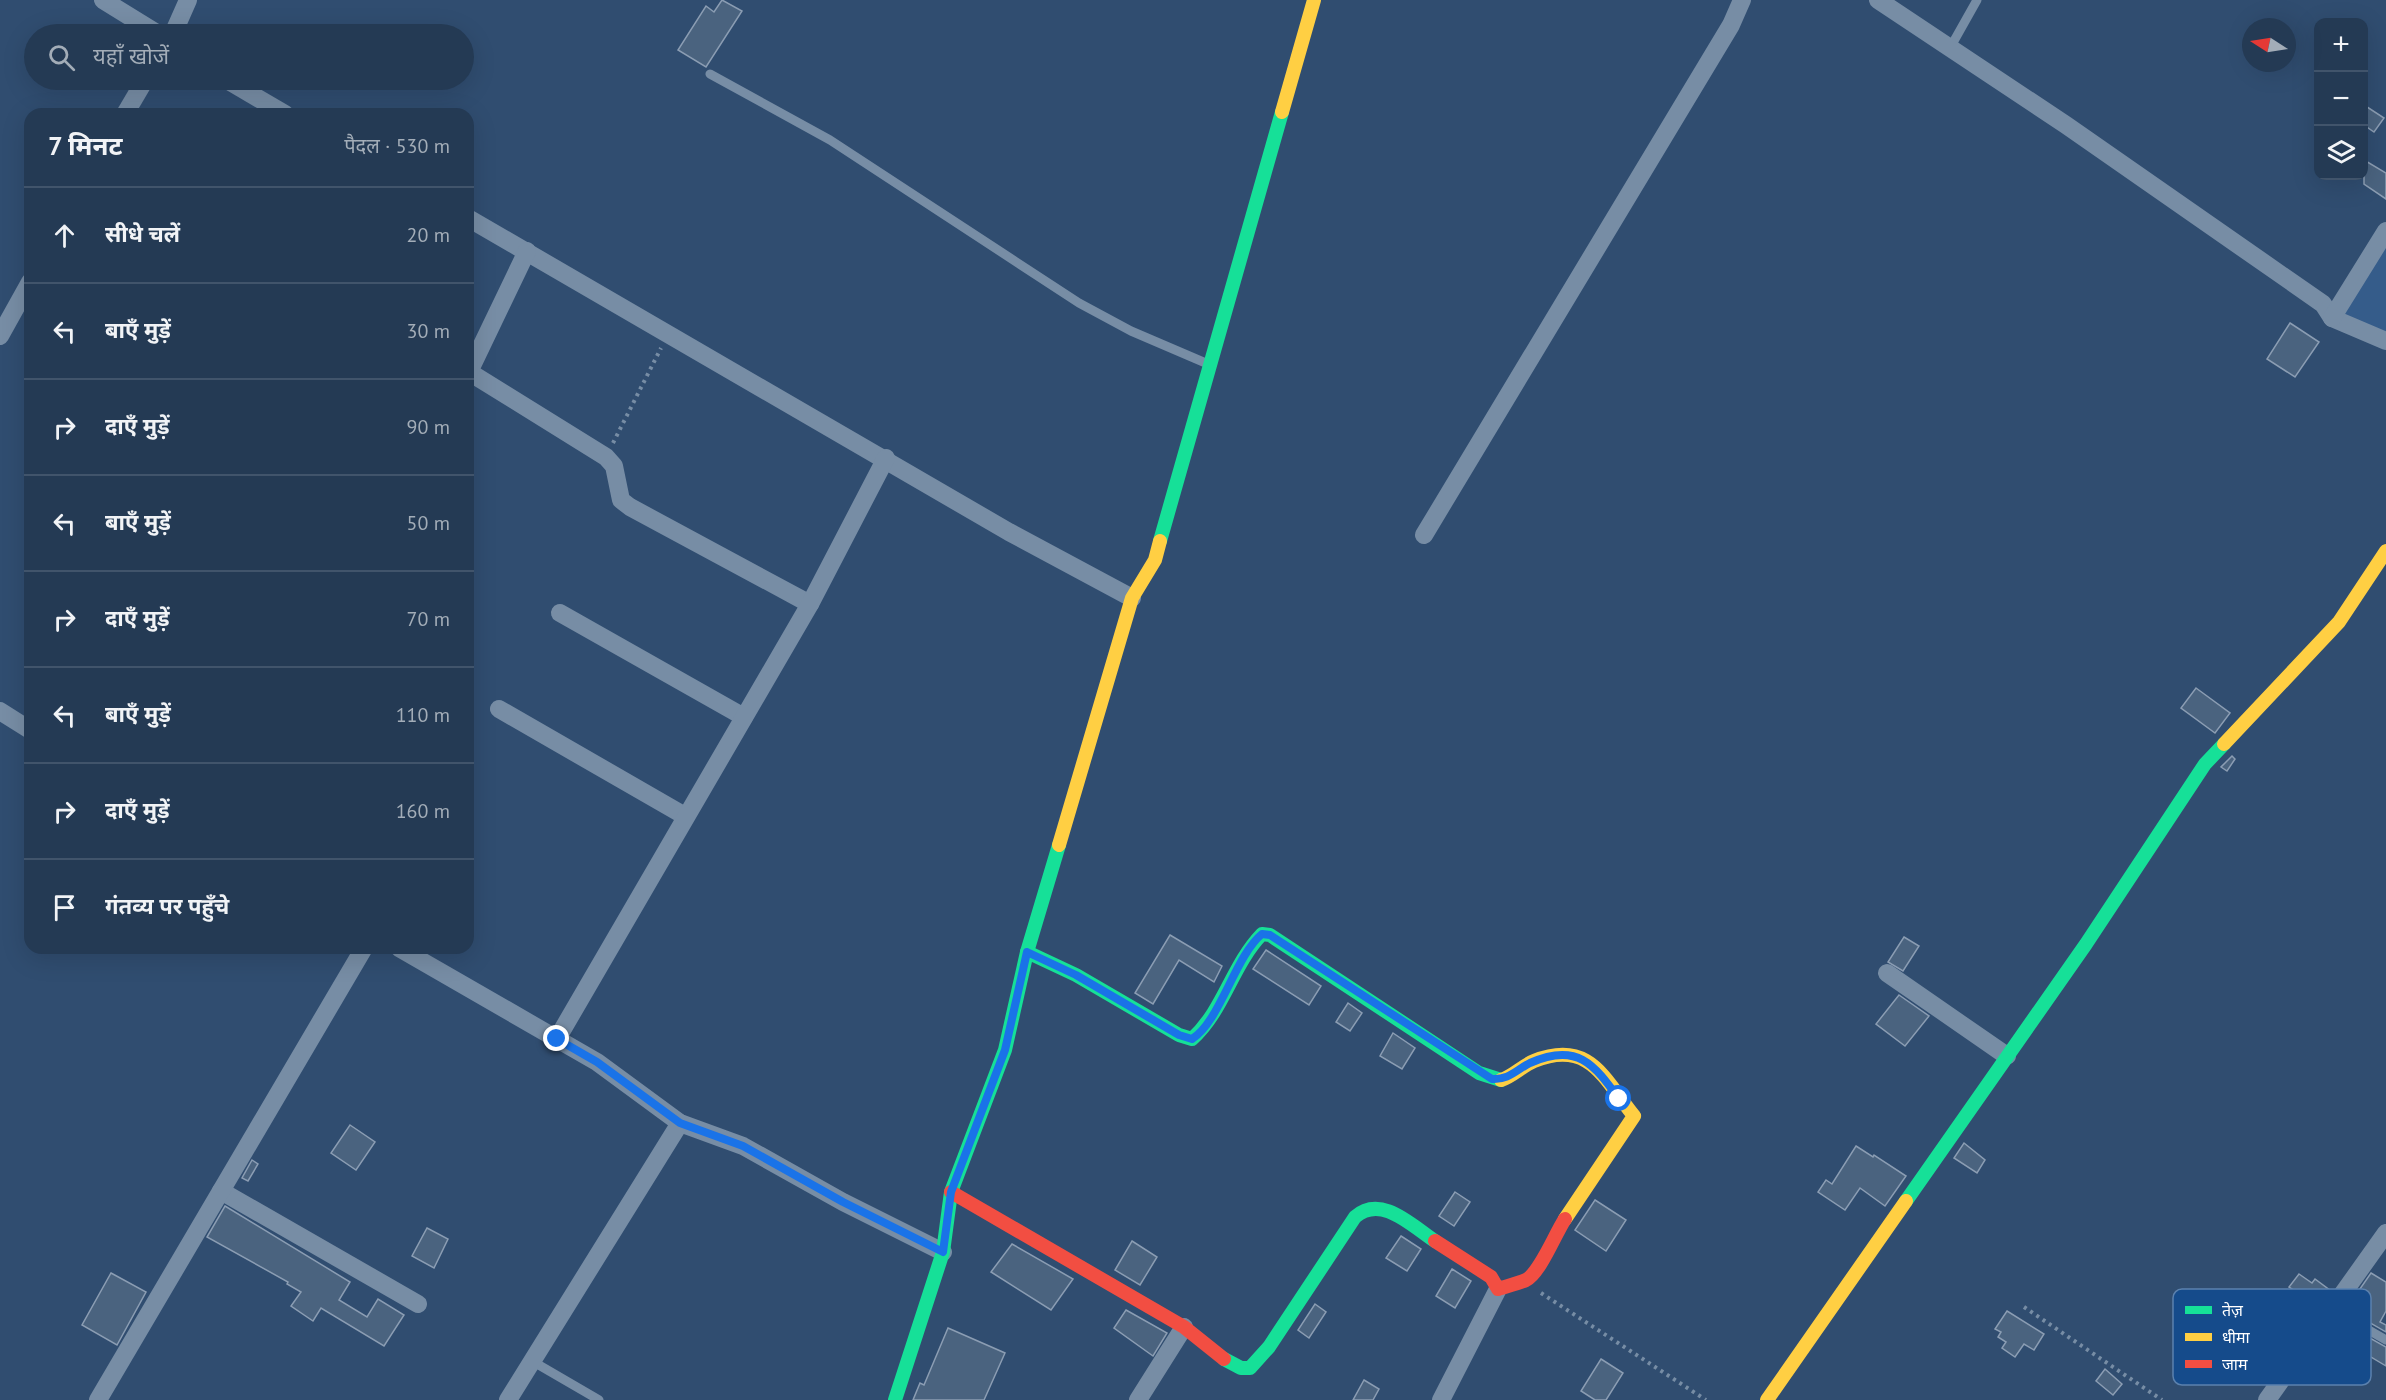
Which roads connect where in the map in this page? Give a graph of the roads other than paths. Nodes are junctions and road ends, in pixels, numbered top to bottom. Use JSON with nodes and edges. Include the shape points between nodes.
{"nodes":[{"id":1,"x":104,"y":0,"type":"edge"},
{"id":2,"x":188,"y":0,"type":"edge"},
{"id":3,"x":1314,"y":0,"type":"edge"},
{"id":4,"x":1742,"y":0,"type":"edge"},
{"id":5,"x":1878,"y":0,"type":"edge"},
{"id":6,"x":1977,"y":0,"type":"edge"},
{"id":7,"x":142,"y":24,"type":"edge"},
{"id":8,"x":177,"y":24,"type":"edge"},
{"id":9,"x":1950,"y":48,"type":"junction"},
{"id":10,"x":710,"y":74,"type":"dead end"},
{"id":11,"x":139,"y":90,"type":"edge"},
{"id":12,"x":243,"y":90,"type":"edge"},
{"id":13,"x":129,"y":108,"type":"edge"},
{"id":14,"x":275,"y":108,"type":"edge"},
{"id":15,"x":474,"y":221,"type":"edge"},
{"id":16,"x":2386,"y":231,"type":"edge"},
{"id":17,"x":527,"y":250,"type":"junction"},
{"id":18,"x":24,"y":293,"type":"edge"},
{"id":19,"x":2332,"y":318,"type":"junction"},
{"id":20,"x":0,"y":336,"type":"edge"},
{"id":21,"x":2386,"y":341,"type":"edge"},
{"id":22,"x":474,"y":362,"type":"edge"},
{"id":23,"x":1208,"y":364,"type":"junction"},
{"id":24,"x":474,"y":376,"type":"edge"},
{"id":25,"x":886,"y":459,"type":"junction"},
{"id":26,"x":1424,"y":536,"type":"dead end"},
{"id":27,"x":2386,"y":551,"type":"edge"},
{"id":28,"x":1132,"y":598,"type":"junction"},
{"id":29,"x":810,"y":604,"type":"junction"},
{"id":30,"x":560,"y":613,"type":"dead end"},
{"id":31,"x":499,"y":709,"type":"dead end"},
{"id":32,"x":0,"y":711,"type":"edge"},
{"id":33,"x":744,"y":717,"type":"junction"},
{"id":34,"x":24,"y":726,"type":"edge"},
{"id":35,"x":685,"y":816,"type":"junction"},
{"id":36,"x":1027,"y":952,"type":"junction"},
{"id":37,"x":360,"y":954,"type":"edge"},
{"id":38,"x":409,"y":954,"type":"edge"},
{"id":39,"x":1887,"y":973,"type":"dead end"},
{"id":40,"x":557,"y":1039,"type":"junction"},
{"id":41,"x":2007,"y":1056,"type":"junction"},
{"id":42,"x":680,"y":1123,"type":"junction"},
{"id":43,"x":221,"y":1191,"type":"junction"},
{"id":44,"x":951,"y":1192,"type":"junction"},
{"id":45,"x":2386,"y":1233,"type":"edge"},
{"id":46,"x":943,"y":1252,"type":"junction"},
{"id":47,"x":1498,"y":1289,"type":"junction"},
{"id":48,"x":2346,"y":1289,"type":"edge"},
{"id":49,"x":418,"y":1305,"type":"dead end"},
{"id":50,"x":1184,"y":1327,"type":"junction"},
{"id":51,"x":2371,"y":1331,"type":"edge"},
{"id":52,"x":2386,"y":1340,"type":"edge"},
{"id":53,"x":532,"y":1361,"type":"junction"},
{"id":54,"x":2278,"y":1385,"type":"edge"},
{"id":55,"x":98,"y":1400,"type":"edge"},
{"id":56,"x":508,"y":1400,"type":"edge"},
{"id":57,"x":599,"y":1400,"type":"edge"},
{"id":58,"x":895,"y":1400,"type":"edge"},
{"id":59,"x":1138,"y":1400,"type":"edge"},
{"id":60,"x":1441,"y":1400,"type":"edge"},
{"id":61,"x":1767,"y":1400,"type":"edge"},
{"id":62,"x":2267,"y":1400,"type":"edge"}],
"edges":[{"from":1,"to":7,"type":"street"},
{"from":2,"to":8,"type":"street"},
{"from":3,"to":23,"type":"street"},
{"from":4,"to":26,"type":"street","via":[[1731,25]]},
{"from":5,"to":9,"type":"street"},
{"from":6,"to":9,"type":"lane"},
{"from":9,"to":19,"type":"street","via":[[2323,304]]},
{"from":10,"to":23,"type":"lane","via":[[830,140],[1078,303],[1131,332]]},
{"from":11,"to":13,"type":"street"},
{"from":12,"to":14,"type":"street"},
{"from":15,"to":17,"type":"street"},
{"from":16,"to":19,"type":"street"},
{"from":17,"to":22,"type":"street"},
{"from":17,"to":25,"type":"street","via":[[667,336]]},
{"from":18,"to":20,"type":"street"},
{"from":19,"to":21,"type":"street"},
{"from":23,"to":28,"type":"street","via":[[1155,560]]},
{"from":24,"to":29,"type":"street","via":[[606,457],[614,466],[621,500],[630,507]]},
{"from":25,"to":28,"type":"street","via":[[1009,532]]},
{"from":25,"to":29,"type":"street"},
{"from":27,"to":41,"type":"street","via":[[2339,622],[2205,764]]},
{"from":28,"to":36,"type":"street"},
{"from":29,"to":33,"type":"street"},
{"from":30,"to":33,"type":"street"},
{"from":31,"to":35,"type":"street"},
{"from":32,"to":34,"type":"street"},
{"from":33,"to":35,"type":"street"},
{"from":35,"to":40,"type":"street"},
{"from":36,"to":44,"type":"street","via":[[1005,1050]]},
{"from":36,"to":47,"type":"street","via":[[1192,1039],[1254,940],[1262,934],[1270,935],[1492,1079],[1504,1080],[1547,1057],[1568,1055],[1585,1059],[1634,1116],[1552,1239],[1541,1264],[1528,1279]]},
{"from":37,"to":43,"type":"street"},
{"from":38,"to":40,"type":"street"},
{"from":39,"to":41,"type":"street"},
{"from":40,"to":42,"type":"street","via":[[597,1062]]},
{"from":41,"to":61,"type":"street"},
{"from":42,"to":46,"type":"street","via":[[743,1146]]},
{"from":42,"to":53,"type":"street"},
{"from":43,"to":49,"type":"street"},
{"from":43,"to":55,"type":"street"},
{"from":44,"to":46,"type":"street"},
{"from":44,"to":50,"type":"street"},
{"from":45,"to":48,"type":"street"},
{"from":46,"to":58,"type":"street"},
{"from":47,"to":50,"type":"street","via":[[1491,1277],[1375,1205],[1355,1217],[1269,1347],[1250,1368],[1227,1362]]},
{"from":47,"to":60,"type":"street"},
{"from":50,"to":59,"type":"street"},
{"from":51,"to":52,"type":"lane"},
{"from":53,"to":56,"type":"street"},
{"from":53,"to":57,"type":"lane"},
{"from":54,"to":62,"type":"street"}]}
